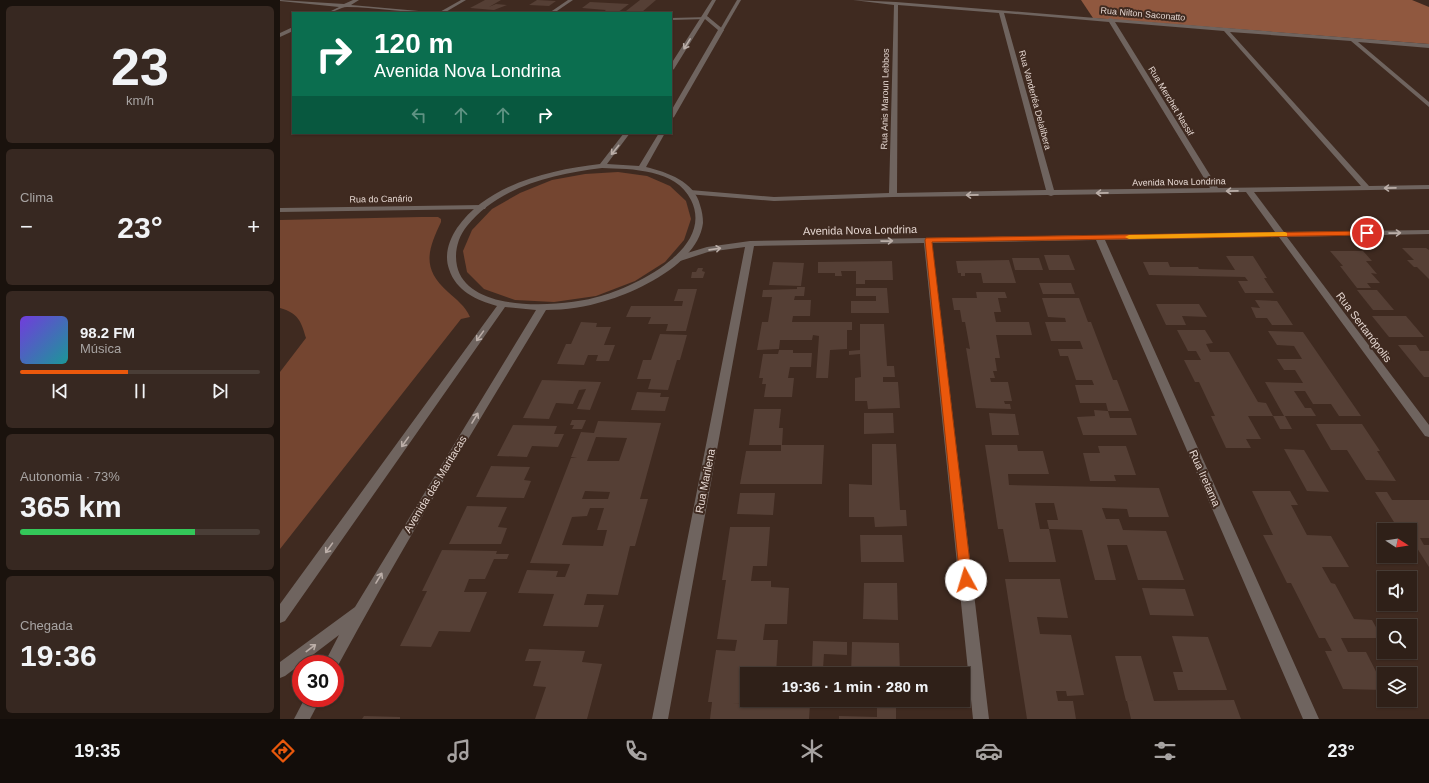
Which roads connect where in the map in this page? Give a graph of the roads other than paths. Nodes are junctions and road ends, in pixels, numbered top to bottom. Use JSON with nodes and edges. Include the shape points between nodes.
{"nodes":[{"id":1,"x":280,"y":0,"type":"edge"},
{"id":2,"x":357,"y":0,"type":"edge"},
{"id":3,"x":464,"y":0,"type":"edge"},
{"id":4,"x":571,"y":0,"type":"edge"},
{"id":5,"x":714,"y":0,"type":"edge"},
{"id":6,"x":739,"y":0,"type":"edge"},
{"id":7,"x":855,"y":0,"type":"edge"},
{"id":8,"x":896,"y":3,"type":"junction"},
{"id":9,"x":344,"y":6,"type":"junction"},
{"id":10,"x":1001,"y":11,"type":"junction"},
{"id":11,"x":331,"y":12,"type":"edge"},
{"id":12,"x":418,"y":12,"type":"edge"},
{"id":13,"x":442,"y":12,"type":"edge"},
{"id":14,"x":553,"y":12,"type":"edge"},
{"id":15,"x":705,"y":18,"type":"junction"},
{"id":16,"x":672,"y":19,"type":"edge"},
{"id":17,"x":1110,"y":19,"type":"junction"},
{"id":18,"x":292,"y":29,"type":"edge"},
{"id":19,"x":721,"y":30,"type":"junction"},
{"id":20,"x":1226,"y":30,"type":"junction"},
{"id":21,"x":280,"y":35,"type":"edge"},
{"id":22,"x":1353,"y":40,"type":"junction"},
{"id":23,"x":1429,"y":46,"type":"edge"},
{"id":24,"x":672,"y":68,"type":"edge"},
{"id":25,"x":1429,"y":105,"type":"edge"},
{"id":26,"x":672,"y":115,"type":"edge"},
{"id":27,"x":626,"y":134,"type":"edge"},
{"id":28,"x":661,"y":134,"type":"edge"},
{"id":29,"x":602,"y":166,"type":"junction"},
{"id":30,"x":642,"y":168,"type":"junction"},
{"id":31,"x":1429,"y":187,"type":"edge"},
{"id":32,"x":1368,"y":189,"type":"junction"},
{"id":33,"x":1249,"y":191,"type":"junction"},
{"id":34,"x":690,"y":192,"type":"junction"},
{"id":35,"x":1216,"y":192,"type":"junction"},
{"id":36,"x":1051,"y":194,"type":"junction"},
{"id":37,"x":893,"y":196,"type":"junction"},
{"id":38,"x":482,"y":207,"type":"junction"},
{"id":39,"x":280,"y":210,"type":"edge"},
{"id":40,"x":1429,"y":232,"type":"edge"},
{"id":41,"x":1280,"y":234,"type":"junction"},
{"id":42,"x":1099,"y":237,"type":"junction"},
{"id":43,"x":928,"y":240,"type":"junction"},
{"id":44,"x":750,"y":244,"type":"junction"},
{"id":45,"x":678,"y":259,"type":"junction"},
{"id":46,"x":503,"y":304,"type":"junction"},
{"id":47,"x":543,"y":307,"type":"junction"},
{"id":48,"x":1429,"y":433,"type":"edge"},
{"id":49,"x":360,"y":611,"type":"junction"},
{"id":50,"x":280,"y":616,"type":"edge"},
{"id":51,"x":336,"y":655,"type":"edge"},
{"id":52,"x":280,"y":671,"type":"edge"},
{"id":53,"x":308,"y":707,"type":"edge"},
{"id":54,"x":302,"y":719,"type":"edge"},
{"id":55,"x":660,"y":719,"type":"edge"},
{"id":56,"x":981,"y":719,"type":"edge"},
{"id":57,"x":1311,"y":719,"type":"edge"}],
"edges":[{"from":1,"to":9,"type":"street"},
{"from":2,"to":9,"type":"street"},
{"from":3,"to":13,"type":"street"},
{"from":4,"to":14,"type":"street"},
{"from":5,"to":15,"type":"street"},
{"from":6,"to":19,"type":"street"},
{"from":7,"to":8,"type":"street","name":"Rua Nilton Saconatto"},
{"from":8,"to":10,"type":"street","name":"Rua Nilton Saconatto"},
{"from":8,"to":37,"type":"street","name":"Rua Anis Maroun Lebbos"},
{"from":9,"to":11,"type":"street"},
{"from":9,"to":12,"type":"street"},
{"from":10,"to":17,"type":"street","name":"Rua Nilton Saconatto"},
{"from":10,"to":36,"type":"street","name":"Rua Vanderléa Delalibera"},
{"from":15,"to":16,"type":"street"},
{"from":15,"to":19,"type":"street"},
{"from":15,"to":24,"type":"street","one_way":true},
{"from":17,"to":20,"type":"street","name":"Rua Nilton Saconatto"},
{"from":17,"to":35,"type":"street","name":"Rua Merchet Nassif"},
{"from":18,"to":21,"type":"street"},
{"from":19,"to":26,"type":"street","via":[[679,98]]},
{"from":20,"to":22,"type":"street","name":"Rua Nilton Saconatto"},
{"from":20,"to":32,"type":"street"},
{"from":22,"to":23,"type":"street","name":"Rua Nilton Saconatto"},
{"from":22,"to":25,"type":"street"},
{"from":27,"to":29,"type":"street","one_way":true},
{"from":28,"to":30,"type":"street"},
{"from":29,"to":30,"type":"street"},
{"from":29,"to":38,"type":"street","via":[[565,171],[529,181]]},
{"from":30,"to":34,"type":"street","via":[[677,181]]},
{"from":31,"to":32,"type":"street","name":"Avenida Nova Londrina","one_way":true},
{"from":32,"to":33,"type":"street","name":"Avenida Nova Londrina"},
{"from":33,"to":35,"type":"street","name":"Avenida Nova Londrina","one_way":true},
{"from":33,"to":41,"type":"street","name":"Rua Sertanópolis"},
{"from":34,"to":37,"type":"street","name":"Avenida Nova Londrina","via":[[774,199]]},
{"from":34,"to":45,"type":"street","via":[[698,206],[699,222],[692,240]]},
{"from":35,"to":36,"type":"street","name":"Avenida Nova Londrina","one_way":true},
{"from":36,"to":37,"type":"street","name":"Avenida Nova Londrina","one_way":true},
{"from":38,"to":39,"type":"street","name":"Rua do Canário"},
{"from":38,"to":46,"type":"street","via":[[466,222],[455,238],[450,254],[452,270],[462,285],[479,296]]},
{"from":41,"to":40,"type":"street","name":"Avenida Nova Londrina","one_way":true},
{"from":41,"to":42,"type":"street","name":"Avenida Nova Londrina"},
{"from":41,"to":48,"type":"street","name":"Rua Sertanópolis"},
{"from":42,"to":43,"type":"street","name":"Avenida Nova Londrina"},
{"from":42,"to":57,"type":"street","name":"Rua Iretama"},
{"from":44,"to":43,"type":"street","name":"Avenida Nova Londrina","one_way":true},
{"from":43,"to":56,"type":"street"},
{"from":45,"to":44,"type":"street","name":"Avenida Nova Londrina","one_way":true,"via":[[707,250]]},
{"from":44,"to":55,"type":"street","name":"Rua Marilena"},
{"from":45,"to":47,"type":"street","via":[[629,290],[597,300]]},
{"from":46,"to":47,"type":"street"},
{"from":46,"to":50,"type":"street","one_way":true},
{"from":49,"to":47,"type":"street","name":"Avenida das Maritacas","one_way":true},
{"from":49,"to":51,"type":"street","name":"Avenida das Maritacas"},
{"from":52,"to":49,"type":"street","one_way":true},
{"from":53,"to":54,"type":"street"}]}
